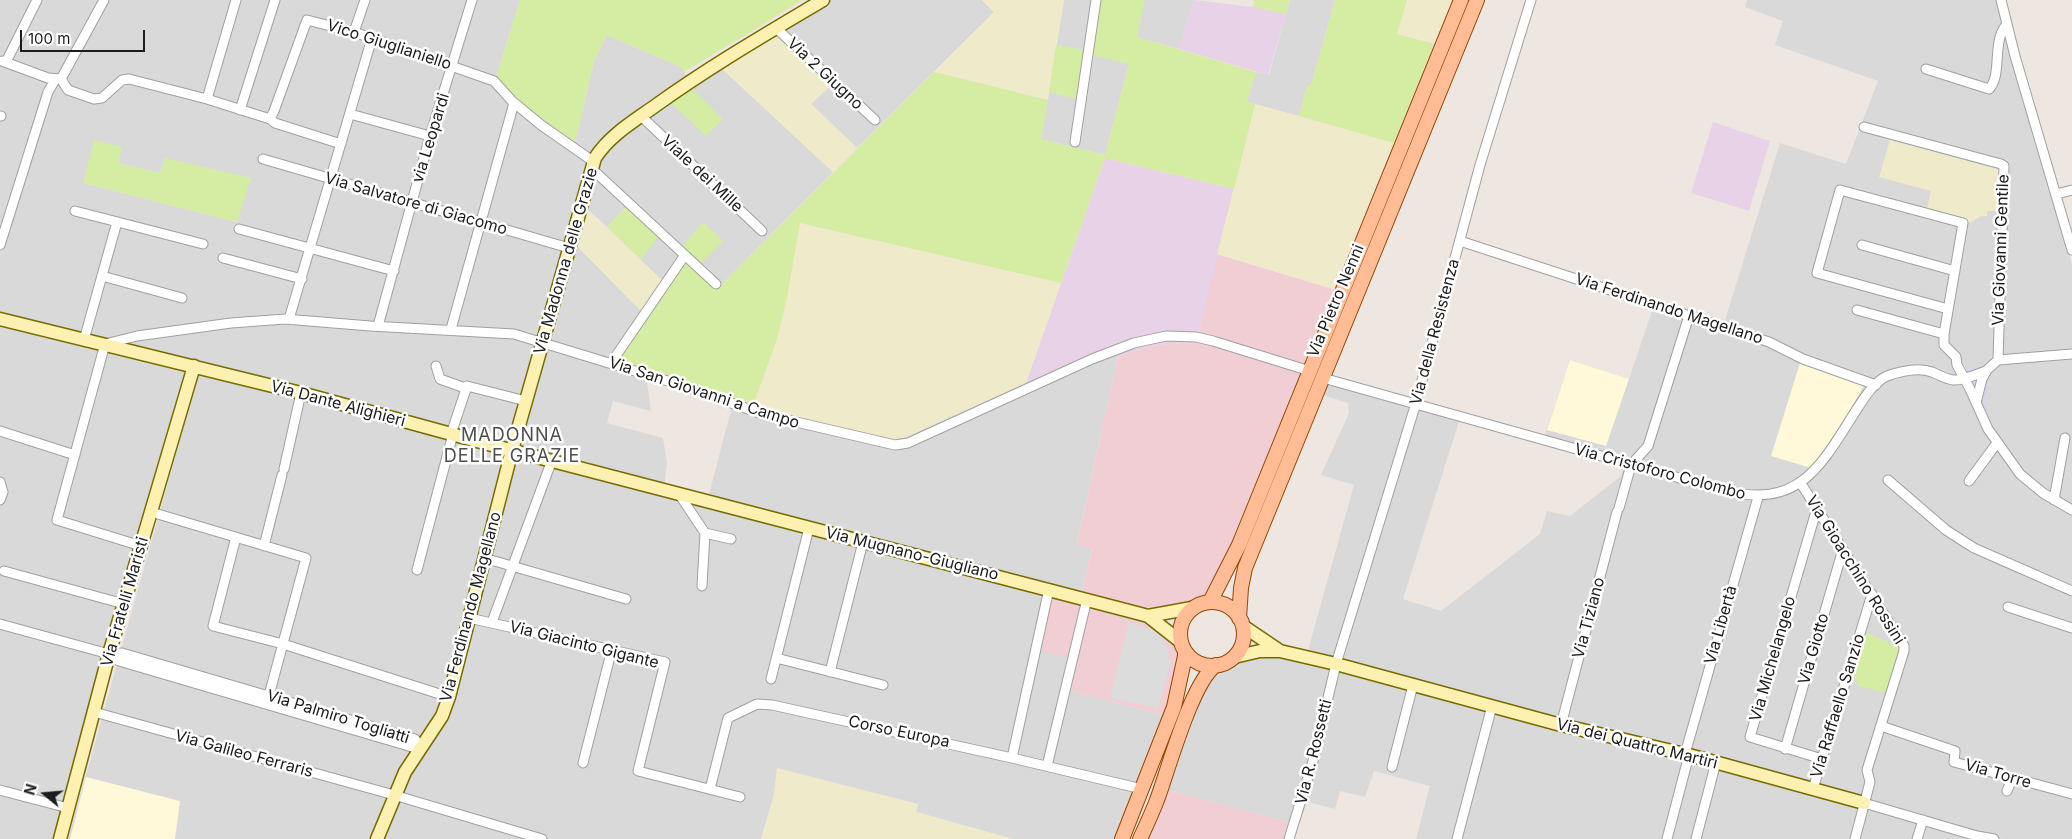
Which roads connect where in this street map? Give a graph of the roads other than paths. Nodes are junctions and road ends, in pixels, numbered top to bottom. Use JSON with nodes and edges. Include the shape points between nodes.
{"nodes":[{"id":1,"x":37,"y":0,"type":"edge"},
{"id":2,"x":104,"y":0,"type":"edge"},
{"id":3,"x":236,"y":0,"type":"edge"},
{"id":4,"x":275,"y":0,"type":"edge"},
{"id":5,"x":365,"y":0,"type":"edge"},
{"id":6,"x":472,"y":0,"type":"edge"},
{"id":7,"x":823,"y":0,"type":"edge"},
{"id":8,"x":1096,"y":0,"type":"edge"},
{"id":9,"x":1461,"y":0,"type":"edge"},
{"id":10,"x":1476,"y":0,"type":"edge"},
{"id":11,"x":1531,"y":0,"type":"edge"},
{"id":12,"x":2001,"y":0,"type":"edge"},
{"id":13,"x":2007,"y":24,"type":"junction"},
{"id":14,"x":776,"y":28,"type":"junction"},
{"id":15,"x":354,"y":32,"type":"junction"},
{"id":16,"x":372,"y":38,"type":"junction"},
{"id":17,"x":3,"y":61,"type":"edge"},
{"id":18,"x":453,"y":66,"type":"junction"},
{"id":19,"x":1926,"y":69,"type":"dead end"},
{"id":20,"x":58,"y":80,"type":"junction"},
{"id":21,"x":208,"y":99,"type":"junction"},
{"id":22,"x":514,"y":103,"type":"junction"},
{"id":23,"x":240,"y":110,"type":"junction"},
{"id":24,"x":350,"y":114,"type":"junction"},
{"id":25,"x":641,"y":116,"type":"junction"},
{"id":26,"x":270,"y":119,"type":"junction"},
{"id":27,"x":875,"y":120,"type":"dead end"},
{"id":28,"x":1864,"y":127,"type":"dead end"},
{"id":29,"x":430,"y":136,"type":"junction"},
{"id":30,"x":1075,"y":142,"type":"dead end"},
{"id":31,"x":341,"y":144,"type":"junction"},
{"id":32,"x":263,"y":159,"type":"dead end"},
{"id":33,"x":592,"y":165,"type":"junction"},
{"id":34,"x":331,"y":179,"type":"junction"},
{"id":35,"x":2072,"y":190,"type":"edge"},
{"id":36,"x":2056,"y":194,"type":"junction"},
{"id":37,"x":412,"y":202,"type":"junction"},
{"id":38,"x":75,"y":211,"type":"dead end"},
{"id":39,"x":117,"y":222,"type":"junction"},
{"id":40,"x":480,"y":222,"type":"junction"},
{"id":41,"x":239,"y":229,"type":"dead end"},
{"id":42,"x":762,"y":231,"type":"dead end"},
{"id":43,"x":1460,"y":241,"type":"junction"},
{"id":44,"x":203,"y":244,"type":"dead end"},
{"id":45,"x":0,"y":245,"type":"edge"},
{"id":46,"x":1862,"y":245,"type":"dead end"},
{"id":47,"x":311,"y":248,"type":"junction"},
{"id":48,"x":569,"y":248,"type":"junction"},
{"id":49,"x":2072,"y":250,"type":"edge"},
{"id":50,"x":684,"y":255,"type":"junction"},
{"id":51,"x":223,"y":258,"type":"dead end"},
{"id":52,"x":394,"y":271,"type":"junction"},
{"id":53,"x":1955,"y":271,"type":"junction"},
{"id":54,"x":102,"y":276,"type":"junction"},
{"id":55,"x":302,"y":279,"type":"junction"},
{"id":56,"x":716,"y":284,"type":"dead end"},
{"id":57,"x":182,"y":298,"type":"dead end"},
{"id":58,"x":1948,"y":309,"type":"junction"},
{"id":59,"x":1857,"y":310,"type":"dead end"},
{"id":60,"x":0,"y":319,"type":"edge"},
{"id":61,"x":290,"y":319,"type":"junction"},
{"id":62,"x":1687,"y":322,"type":"dead end"},
{"id":63,"x":378,"y":326,"type":"junction"},
{"id":64,"x":451,"y":329,"type":"junction"},
{"id":65,"x":1944,"y":334,"type":"junction"},
{"id":66,"x":84,"y":340,"type":"junction"},
{"id":67,"x":542,"y":341,"type":"junction"},
{"id":68,"x":105,"y":344,"type":"junction"},
{"id":69,"x":2072,"y":354,"type":"edge"},
{"id":70,"x":1998,"y":360,"type":"junction"},
{"id":71,"x":611,"y":363,"type":"junction"},
{"id":72,"x":194,"y":366,"type":"junction"},
{"id":73,"x":436,"y":366,"type":"dead end"},
{"id":74,"x":1310,"y":371,"type":"junction"},
{"id":75,"x":1986,"y":371,"type":"junction"},
{"id":76,"x":1323,"y":378,"type":"junction"},
{"id":77,"x":1963,"y":378,"type":"junction"},
{"id":78,"x":1876,"y":385,"type":"junction"},
{"id":79,"x":465,"y":388,"type":"junction"},
{"id":80,"x":301,"y":393,"type":"junction"},
{"id":81,"x":526,"y":401,"type":"junction"},
{"id":82,"x":1416,"y":403,"type":"junction"},
{"id":83,"x":1976,"y":403,"type":"junction"},
{"id":84,"x":0,"y":431,"type":"edge"},
{"id":85,"x":452,"y":434,"type":"junction"},
{"id":86,"x":2065,"y":438,"type":"dead end"},
{"id":87,"x":1997,"y":443,"type":"junction"},
{"id":88,"x":512,"y":450,"type":"junction"},
{"id":89,"x":75,"y":455,"type":"junction"},
{"id":90,"x":552,"y":460,"type":"junction"},
{"id":91,"x":1631,"y":465,"type":"junction"},
{"id":92,"x":1888,"y":480,"type":"dead end"},
{"id":93,"x":1969,"y":481,"type":"dead end"},
{"id":94,"x":0,"y":482,"type":"edge"},
{"id":95,"x":1800,"y":482,"type":"junction"},
{"id":96,"x":677,"y":493,"type":"junction"},
{"id":97,"x":1758,"y":497,"type":"junction"},
{"id":98,"x":0,"y":500,"type":"edge"},
{"id":99,"x":2054,"y":500,"type":"junction"},
{"id":100,"x":1817,"y":508,"type":"junction"},
{"id":101,"x":2072,"y":510,"type":"edge"},
{"id":102,"x":151,"y":512,"type":"junction"},
{"id":103,"x":809,"y":528,"type":"junction"},
{"id":104,"x":705,"y":533,"type":"junction"},
{"id":105,"x":236,"y":537,"type":"junction"},
{"id":106,"x":731,"y":540,"type":"dead end"},
{"id":107,"x":863,"y":542,"type":"junction"},
{"id":108,"x":141,"y":546,"type":"junction"},
{"id":109,"x":264,"y":546,"type":"junction"},
{"id":110,"x":1843,"y":550,"type":"junction"},
{"id":111,"x":484,"y":558,"type":"junction"},
{"id":112,"x":512,"y":566,"type":"junction"},
{"id":113,"x":417,"y":570,"type":"dead end"},
{"id":114,"x":4,"y":571,"type":"dead end"},
{"id":115,"x":702,"y":586,"type":"dead end"},
{"id":116,"x":1049,"y":589,"type":"junction"},
{"id":117,"x":2072,"y":591,"type":"edge"},
{"id":118,"x":1872,"y":594,"type":"junction"},
{"id":119,"x":626,"y":598,"type":"dead end"},
{"id":120,"x":1087,"y":599,"type":"junction"},
{"id":121,"x":1210,"y":602,"type":"junction"},
{"id":122,"x":124,"y":604,"type":"junction"},
{"id":123,"x":2008,"y":607,"type":"dead end"},
{"id":124,"x":1192,"y":608,"type":"junction"},
{"id":125,"x":1148,"y":616,"type":"junction"},
{"id":126,"x":469,"y":618,"type":"junction"},
{"id":127,"x":492,"y":622,"type":"junction"},
{"id":128,"x":1241,"y":622,"type":"junction"},
{"id":129,"x":0,"y":624,"type":"edge"},
{"id":130,"x":2072,"y":628,"type":"edge"},
{"id":131,"x":283,"y":644,"type":"junction"},
{"id":132,"x":1183,"y":646,"type":"junction"},
{"id":133,"x":612,"y":649,"type":"junction"},
{"id":134,"x":1280,"y":651,"type":"junction"},
{"id":135,"x":109,"y":654,"type":"junction"},
{"id":136,"x":1234,"y":657,"type":"junction"},
{"id":137,"x":776,"y":658,"type":"junction"},
{"id":138,"x":1336,"y":664,"type":"junction"},
{"id":139,"x":1216,"y":665,"type":"junction"},
{"id":140,"x":830,"y":672,"type":"junction"},
{"id":141,"x":771,"y":679,"type":"dead end"},
{"id":142,"x":884,"y":685,"type":"dead end"},
{"id":143,"x":1413,"y":685,"type":"junction"},
{"id":144,"x":449,"y":697,"type":"junction"},
{"id":145,"x":268,"y":700,"type":"junction"},
{"id":146,"x":1492,"y":706,"type":"junction"},
{"id":147,"x":94,"y":712,"type":"junction"},
{"id":148,"x":1561,"y":725,"type":"junction"},
{"id":149,"x":1881,"y":726,"type":"junction"},
{"id":150,"x":421,"y":748,"type":"junction"},
{"id":151,"x":1785,"y":749,"type":"junction"},
{"id":152,"x":1687,"y":755,"type":"junction"},
{"id":153,"x":1012,"y":758,"type":"junction"},
{"id":154,"x":1822,"y":759,"type":"junction"},
{"id":155,"x":1716,"y":762,"type":"junction"},
{"id":156,"x":583,"y":763,"type":"dead end"},
{"id":157,"x":1047,"y":766,"type":"junction"},
{"id":158,"x":1392,"y":767,"type":"dead end"},
{"id":159,"x":2012,"y":778,"type":"junction"},
{"id":160,"x":710,"y":789,"type":"junction"},
{"id":161,"x":1142,"y":789,"type":"junction"},
{"id":162,"x":1813,"y":789,"type":"junction"},
{"id":163,"x":0,"y":790,"type":"edge"},
{"id":164,"x":2007,"y":791,"type":"dead end"},
{"id":165,"x":2072,"y":794,"type":"edge"},
{"id":166,"x":394,"y":795,"type":"junction"},
{"id":167,"x":740,"y":797,"type":"dead end"},
{"id":168,"x":1864,"y":803,"type":"junction"},
{"id":169,"x":68,"y":808,"type":"junction"},
{"id":170,"x":1923,"y":820,"type":"junction"},
{"id":171,"x":60,"y":839,"type":"edge"},
{"id":172,"x":377,"y":839,"type":"edge"},
{"id":173,"x":542,"y":839,"type":"edge"},
{"id":174,"x":1122,"y":839,"type":"edge"},
{"id":175,"x":1140,"y":839,"type":"edge"},
{"id":176,"x":1289,"y":839,"type":"edge"},
{"id":177,"x":1457,"y":839,"type":"edge"},
{"id":178,"x":1667,"y":839,"type":"edge"},
{"id":179,"x":1696,"y":839,"type":"edge"},
{"id":180,"x":1855,"y":839,"type":"edge"},
{"id":181,"x":1917,"y":839,"type":"edge"},
{"id":182,"x":1992,"y":839,"type":"edge"}],
"edges":[{"from":1,"to":17,"type":"street"},
{"from":2,"to":20,"type":"street"},
{"from":3,"to":21,"type":"street"},
{"from":4,"to":23,"type":"street"},
{"from":5,"to":15,"type":"street"},
{"from":6,"to":18,"type":"street","name":"via Leopardi"},
{"from":7,"to":14,"type":"street","name":"Via Madonna delle Grazie"},
{"from":8,"to":30,"type":"street"},
{"from":9,"to":74,"type":"main road","name":"Via Pietro Nenni"},
{"from":10,"to":76,"type":"main road","name":"Via Pietro Nenni"},
{"from":11,"to":43,"type":"street","name":"Via della Resistenza"},
{"from":12,"to":13,"type":"street"},
{"from":13,"to":19,"type":"street","via":[[1999,38],[1994,81],[1989,89]]},
{"from":13,"to":36,"type":"street"},
{"from":14,"to":25,"type":"street","name":"Via Madonna delle Grazie"},
{"from":14,"to":27,"type":"street","name":"Via 2 Giugno"},
{"from":15,"to":16,"type":"street","name":"Vico Giuglianiello"},
{"from":15,"to":26,"type":"street","name":"Vico Giuglianiello","via":[[307,20]]},
{"from":16,"to":18,"type":"street","name":"Vico Giuglianiello"},
{"from":16,"to":24,"type":"street"},
{"from":17,"to":20,"type":"street"},
{"from":18,"to":22,"type":"street","name":"Vico Giuglianiello","via":[[494,81]]},
{"from":18,"to":29,"type":"street","name":"via Leopardi"},
{"from":20,"to":21,"type":"street","via":[[68,90],[94,99],[102,98],[122,80],[129,79]]},
{"from":20,"to":45,"type":"street","via":[[48,92]]},
{"from":21,"to":23,"type":"street"},
{"from":22,"to":33,"type":"street","name":"Vico Giuglianiello"},
{"from":22,"to":40,"type":"street"},
{"from":23,"to":26,"type":"street"},
{"from":24,"to":29,"type":"street"},
{"from":24,"to":31,"type":"street"},
{"from":25,"to":33,"type":"street","name":"Via Madonna delle Grazie","via":[[608,142]]},
{"from":25,"to":42,"type":"street","name":"Viale dei Mille"},
{"from":26,"to":31,"type":"street"},
{"from":28,"to":70,"type":"street","name":"Via Giovanni Gentile","via":[[2004,166]]},
{"from":29,"to":37,"type":"street","name":"via Leopardi"},
{"from":31,"to":34,"type":"street"},
{"from":32,"to":34,"type":"street","name":"Via Salvatore di Giacomo"},
{"from":33,"to":48,"type":"street","name":"Via Madonna delle Grazie"},
{"from":33,"to":50,"type":"street","name":"Vico Giuglianiello"},
{"from":34,"to":37,"type":"street","name":"Via Salvatore di Giacomo"},
{"from":34,"to":47,"type":"street"},
{"from":35,"to":36,"type":"street"},
{"from":36,"to":49,"type":"street"},
{"from":37,"to":40,"type":"street","name":"Via Salvatore di Giacomo"},
{"from":37,"to":52,"type":"street","name":"via Leopardi"},
{"from":38,"to":39,"type":"street"},
{"from":39,"to":44,"type":"street"},
{"from":39,"to":54,"type":"street"},
{"from":40,"to":48,"type":"street","name":"Via Salvatore di Giacomo"},
{"from":40,"to":64,"type":"street"},
{"from":41,"to":47,"type":"street"},
{"from":43,"to":78,"type":"street","name":"Via Ferdinando Magellano","via":[[1769,342],[1803,359]]},
{"from":43,"to":82,"type":"street","name":"Via della Resistenza"},
{"from":46,"to":53,"type":"street"},
{"from":47,"to":52,"type":"street"},
{"from":47,"to":55,"type":"street"},
{"from":48,"to":67,"type":"street","name":"Via Madonna delle Grazie"},
{"from":50,"to":56,"type":"street","name":"Vico Giuglianiello"},
{"from":50,"to":71,"type":"street"},
{"from":51,"to":55,"type":"street"},
{"from":52,"to":63,"type":"street","name":"via Leopardi"},
{"from":53,"to":58,"type":"street"},
{"from":53,"to":58,"type":"street","via":[[1963,223],[1840,190],[1817,273]]},
{"from":54,"to":57,"type":"street"},
{"from":54,"to":66,"type":"street"},
{"from":55,"to":61,"type":"street"},
{"from":58,"to":65,"type":"street"},
{"from":59,"to":65,"type":"street"},
{"from":60,"to":66,"type":"street","name":"Via Dante Alighieri"},
{"from":61,"to":63,"type":"street","name":"Via San Giovanni a Campo"},
{"from":61,"to":68,"type":"street","name":"Via San Giovanni a Campo","via":[[231,323]]},
{"from":62,"to":91,"type":"street","via":[[1648,446]]},
{"from":63,"to":64,"type":"street","name":"Via San Giovanni a Campo"},
{"from":64,"to":67,"type":"street","name":"Via San Giovanni a Campo","via":[[514,334]]},
{"from":65,"to":77,"type":"street","via":[[1944,345],[1956,357]]},
{"from":66,"to":68,"type":"street","name":"Via Dante Alighieri"},
{"from":67,"to":71,"type":"street","name":"Via San Giovanni a Campo"},
{"from":67,"to":81,"type":"street","name":"Via Madonna delle Grazie"},
{"from":68,"to":72,"type":"street","name":"Via Dante Alighieri"},
{"from":68,"to":89,"type":"street"},
{"from":69,"to":70,"type":"street"},
{"from":70,"to":75,"type":"street"},
{"from":71,"to":74,"type":"street","name":"Via San Giovanni a Campo","via":[[762,414],[895,444],[908,443],[1092,359],[1134,343],[1166,336],[1196,337]]},
{"from":72,"to":80,"type":"street","name":"Via Dante Alighieri"},
{"from":72,"to":102,"type":"street","name":"Via Fratelli Maristi"},
{"from":73,"to":79,"type":"street","via":[[440,379]]},
{"from":74,"to":121,"type":"main road","name":"Via Pietro Nenni","via":[[1240,545]]},
{"from":75,"to":77,"type":"street"},
{"from":75,"to":83,"type":"street"},
{"from":76,"to":82,"type":"street","name":"Via Cristoforo Colombo"},
{"from":76,"to":128,"type":"main road","name":"Via Pietro Nenni","via":[[1245,568],[1240,588]]},
{"from":77,"to":78,"type":"street","name":"Via Cristoforo Colombo","via":[[1950,379],[1924,370],[1908,370],[1886,377]]},
{"from":77,"to":83,"type":"street"},
{"from":78,"to":95,"type":"street","name":"Via Cristoforo Colombo","via":[[1819,465]]},
{"from":79,"to":81,"type":"street","via":[[470,386]]},
{"from":79,"to":85,"type":"street"},
{"from":80,"to":85,"type":"street","name":"Via Dante Alighieri"},
{"from":80,"to":109,"type":"street"},
{"from":81,"to":88,"type":"street","name":"Via Madonna delle Grazie"},
{"from":82,"to":91,"type":"street","name":"Via Cristoforo Colombo"},
{"from":82,"to":138,"type":"street","name":"Via della Resistenza"},
{"from":83,"to":87,"type":"street"},
{"from":84,"to":89,"type":"street"},
{"from":85,"to":88,"type":"street","name":"Via Dante Alighieri"},
{"from":85,"to":113,"type":"street"},
{"from":86,"to":99,"type":"street"},
{"from":87,"to":93,"type":"street"},
{"from":87,"to":99,"type":"street","via":[[2020,474]]},
{"from":88,"to":90,"type":"street","name":"Via Dante Alighieri"},
{"from":88,"to":111,"type":"street","name":"Via Ferdinando Magellano"},
{"from":89,"to":108,"type":"street","via":[[57,520]]},
{"from":90,"to":96,"type":"street","name":"Via Dante Alighieri"},
{"from":90,"to":112,"type":"street"},
{"from":91,"to":97,"type":"street","name":"Via Cristoforo Colombo","via":[[1731,493]]},
{"from":91,"to":148,"type":"street","name":"Via Tiziano"},
{"from":92,"to":117,"type":"street","via":[[1946,530],[1974,548]]},
{"from":94,"to":98,"type":"street"},
{"from":95,"to":97,"type":"street","name":"Via Cristoforo Colombo","via":[[1781,493]]},
{"from":95,"to":100,"type":"street","name":"Via Gioacchino Rossini"},
{"from":96,"to":103,"type":"street","name":"Via Mugnano-Giugliano"},
{"from":96,"to":104,"type":"street"},
{"from":97,"to":152,"type":"street","name":"Via Libertà"},
{"from":99,"to":101,"type":"street"},
{"from":100,"to":110,"type":"street","name":"Via Gioacchino Rossini"},
{"from":100,"to":151,"type":"street","name":"Via Michelangelo","via":[[1750,737]]},
{"from":102,"to":105,"type":"street"},
{"from":102,"to":108,"type":"street","name":"Via Fratelli Maristi"},
{"from":103,"to":107,"type":"street","name":"Via Mugnano-Giugliano"},
{"from":103,"to":137,"type":"street"},
{"from":104,"to":106,"type":"street"},
{"from":104,"to":115,"type":"street"},
{"from":105,"to":109,"type":"street"},
{"from":105,"to":131,"type":"street","via":[[213,626]]},
{"from":107,"to":116,"type":"street","name":"Via Mugnano-Giugliano"},
{"from":107,"to":140,"type":"street"},
{"from":108,"to":122,"type":"street","name":"Via Fratelli Maristi"},
{"from":109,"to":131,"type":"street","via":[[306,558]]},
{"from":110,"to":118,"type":"street","name":"Via Gioacchino Rossini"},
{"from":110,"to":151,"type":"street","name":"Via Giotto"},
{"from":111,"to":112,"type":"street"},
{"from":111,"to":126,"type":"street","name":"Via Ferdinando Magellano"},
{"from":112,"to":119,"type":"street"},
{"from":112,"to":127,"type":"street"},
{"from":114,"to":122,"type":"street"},
{"from":116,"to":120,"type":"street","name":"Via Mugnano-Giugliano"},
{"from":116,"to":153,"type":"street"},
{"from":118,"to":149,"type":"street","name":"Via Gioacchino Rossini","via":[[1904,649]]},
{"from":118,"to":154,"type":"street","name":"Via Raffaello Sanzio"},
{"from":120,"to":125,"type":"street","name":"Via Mugnano-Giugliano"},
{"from":120,"to":157,"type":"street"},
{"from":121,"to":124,"type":"main road"},
{"from":121,"to":128,"type":"main road","via":[[1227,605]]},
{"from":122,"to":135,"type":"street","name":"Via Fratelli Maristi"},
{"from":123,"to":130,"type":"street"},
{"from":124,"to":125,"type":"street","name":"Via Mugnano-Giugliano"},
{"from":124,"to":132,"type":"main road","via":[[1182,623]]},
{"from":125,"to":132,"type":"street","name":"Via Mugnano-Giugliano"},
{"from":126,"to":127,"type":"street","name":"Via Giacinto Gigante"},
{"from":126,"to":144,"type":"street","name":"Via Ferdinando Magellano"},
{"from":127,"to":133,"type":"street","name":"Via Giacinto Gigante"},
{"from":128,"to":134,"type":"street","name":"Via dei Quattro Martiri"},
{"from":128,"to":136,"type":"main road","via":[[1242,643]]},
{"from":129,"to":135,"type":"street","name":"Via Palmiro Togliatti"},
{"from":131,"to":144,"type":"street"},
{"from":131,"to":145,"type":"street"},
{"from":132,"to":139,"type":"main road","via":[[1198,662]]},
{"from":132,"to":161,"type":"main road","via":[[1185,656],[1174,707]]},
{"from":133,"to":156,"type":"street"},
{"from":133,"to":160,"type":"street","name":"Via Giacinto Gigante","via":[[665,662],[638,771]]},
{"from":134,"to":136,"type":"street","name":"Via dei Quattro Martiri","via":[[1260,651]]},
{"from":134,"to":138,"type":"street","name":"Via dei Quattro Martiri"},
{"from":135,"to":145,"type":"street","name":"Via Palmiro Togliatti","via":[[119,661]]},
{"from":135,"to":147,"type":"street","name":"Via Fratelli Maristi"},
{"from":136,"to":139,"type":"main road"},
{"from":137,"to":140,"type":"street"},
{"from":137,"to":141,"type":"street"},
{"from":138,"to":143,"type":"street","name":"Via dei Quattro Martiri"},
{"from":138,"to":176,"type":"street","name":"Via R. Rossetti","via":[[1311,770]]},
{"from":139,"to":175,"type":"main road","via":[[1211,668],[1190,709]]},
{"from":140,"to":142,"type":"street"},
{"from":143,"to":146,"type":"street","name":"Via dei Quattro Martiri"},
{"from":143,"to":158,"type":"street"},
{"from":144,"to":150,"type":"street","name":"Via Ferdinando Magellano","via":[[442,716]]},
{"from":145,"to":150,"type":"street","name":"Via Palmiro Togliatti"},
{"from":146,"to":148,"type":"street","name":"Via dei Quattro Martiri"},
{"from":146,"to":177,"type":"street"},
{"from":147,"to":166,"type":"street","name":"Via Galileo Ferraris"},
{"from":147,"to":169,"type":"street","name":"Via Fratelli Maristi"},
{"from":148,"to":152,"type":"street","name":"Via dei Quattro Martiri"},
{"from":149,"to":159,"type":"street","name":"Via Torre","via":[[1955,751],[1954,762]]},
{"from":149,"to":168,"type":"street","name":"Via Gioacchino Rossini","via":[[1867,770],[1870,782]]},
{"from":150,"to":166,"type":"street","name":"Via Ferdinando Magellano"},
{"from":151,"to":154,"type":"street","name":"Via Michelangelo"},
{"from":152,"to":155,"type":"street","name":"Via dei Quattro Martiri"},
{"from":152,"to":178,"type":"street","name":"Via Libertà"},
{"from":153,"to":157,"type":"street","name":"Corso Europa"},
{"from":153,"to":160,"type":"street","name":"Corso Europa","via":[[775,705],[757,704],[728,718]]},
{"from":154,"to":162,"type":"street","name":"Via Raffaello Sanzio"},
{"from":155,"to":162,"type":"street","name":"Via dei Quattro Martiri"},
{"from":155,"to":179,"type":"street"},
{"from":157,"to":161,"type":"street","name":"Corso Europa"},
{"from":159,"to":164,"type":"street"},
{"from":159,"to":165,"type":"street","name":"Via Torre"},
{"from":160,"to":167,"type":"street","name":"Via Giacinto Gigante"},
{"from":161,"to":174,"type":"main road"},
{"from":162,"to":168,"type":"street","name":"Via dei Quattro Martiri"},
{"from":163,"to":169,"type":"street"},
{"from":166,"to":172,"type":"street","name":"Via Ferdinando Magellano"},
{"from":166,"to":173,"type":"street","name":"Via Galileo Ferraris"},
{"from":168,"to":170,"type":"street","name":"Via dei Quattro Martiri"},
{"from":168,"to":180,"type":"street","name":"Via Gioacchino Rossini"},
{"from":169,"to":171,"type":"street","name":"Via Fratelli Maristi"},
{"from":170,"to":181,"type":"street"},
{"from":170,"to":182,"type":"street","name":"Via dei Quattro Martiri"}]}
